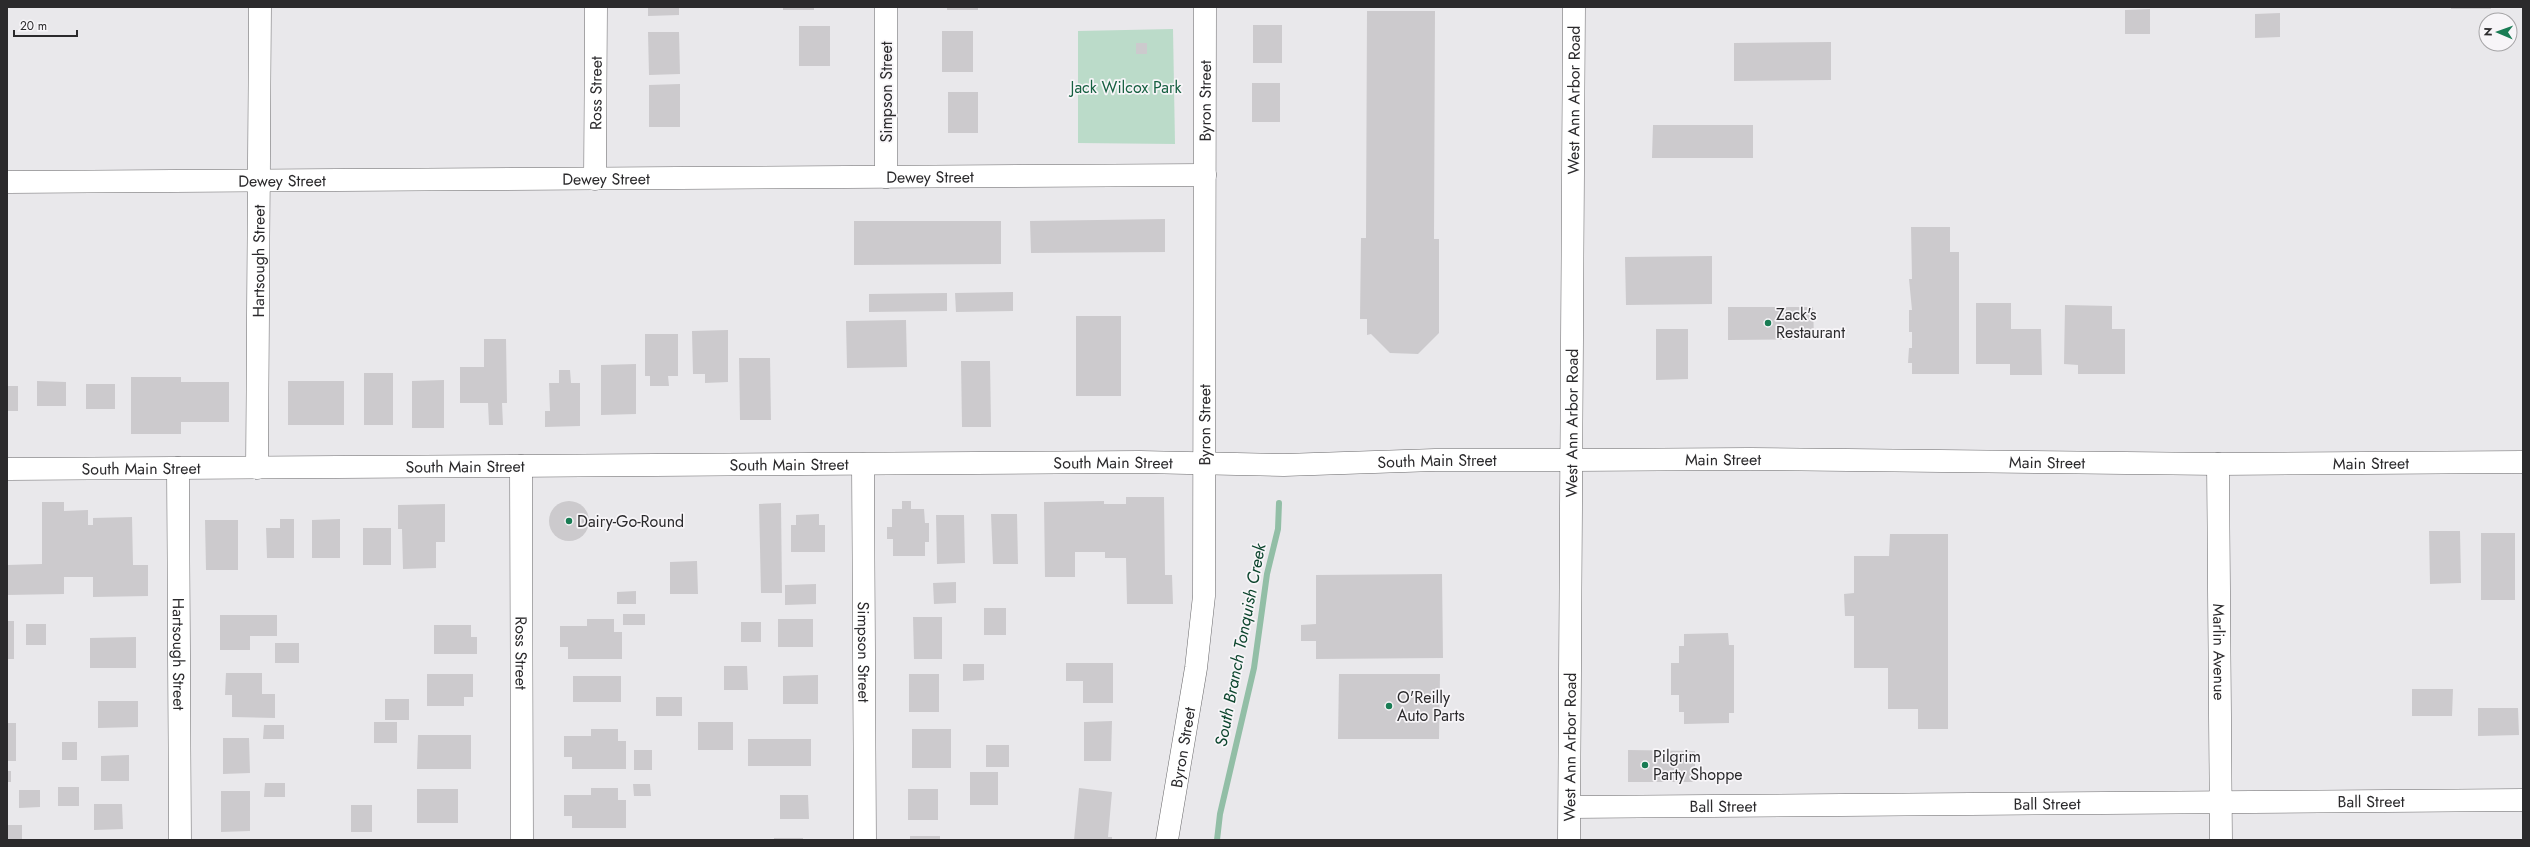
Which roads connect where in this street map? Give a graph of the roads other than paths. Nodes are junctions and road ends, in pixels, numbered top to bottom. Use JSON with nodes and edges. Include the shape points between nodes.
{"nodes":[{"id":1,"x":260,"y":7,"type":"edge"},
{"id":2,"x":596,"y":7,"type":"edge"},
{"id":3,"x":886,"y":7,"type":"edge"},
{"id":4,"x":1205,"y":7,"type":"edge"},
{"id":5,"x":1574,"y":7,"type":"edge"},
{"id":6,"x":1205,"y":175,"type":"junction"},
{"id":7,"x":886,"y":177,"type":"junction"},
{"id":8,"x":595,"y":179,"type":"junction"},
{"id":9,"x":259,"y":181,"type":"junction"},
{"id":10,"x":7,"y":182,"type":"edge"},
{"id":11,"x":1570,"y":460,"type":"junction"},
{"id":12,"x":2523,"y":462,"type":"edge"},
{"id":13,"x":1205,"y":463,"type":"junction"},
{"id":14,"x":863,"y":464,"type":"junction"},
{"id":15,"x":2218,"y":464,"type":"junction"},
{"id":16,"x":521,"y":466,"type":"junction"},
{"id":17,"x":178,"y":468,"type":"junction"},
{"id":18,"x":257,"y":468,"type":"junction"},
{"id":19,"x":7,"y":469,"type":"edge"},
{"id":20,"x":2523,"y":800,"type":"edge"},
{"id":21,"x":2222,"y":803,"type":"junction"},
{"id":22,"x":1570,"y":807,"type":"junction"},
{"id":23,"x":180,"y":840,"type":"edge"},
{"id":24,"x":522,"y":840,"type":"edge"},
{"id":25,"x":865,"y":840,"type":"edge"},
{"id":26,"x":1167,"y":840,"type":"edge"},
{"id":27,"x":1569,"y":840,"type":"edge"},
{"id":28,"x":2221,"y":840,"type":"edge"}],
"edges":[{"from":1,"to":9,"type":"street","name":"Hartsough Street"},
{"from":2,"to":8,"type":"street","name":"Ross Street"},
{"from":3,"to":7,"type":"street","name":"Simpson Street"},
{"from":4,"to":6,"type":"street","name":"Byron Street"},
{"from":5,"to":11,"type":"street","name":"West Ann Arbor Road"},
{"from":6,"to":7,"type":"street","name":"Dewey Street"},
{"from":6,"to":13,"type":"street","name":"Byron Street"},
{"from":7,"to":8,"type":"street","name":"Dewey Street"},
{"from":8,"to":9,"type":"street","name":"Dewey Street"},
{"from":9,"to":10,"type":"street","name":"Dewey Street"},
{"from":9,"to":18,"type":"street","name":"Hartsough Street"},
{"from":11,"to":13,"type":"street","name":"South Main Street","via":[[1284,465]]},
{"from":11,"to":15,"type":"street","name":"Main Street","via":[[1750,459]]},
{"from":11,"to":22,"type":"street","name":"West Ann Arbor Road"},
{"from":12,"to":15,"type":"street","name":"Main Street"},
{"from":13,"to":14,"type":"street","name":"South Main Street"},
{"from":13,"to":26,"type":"street","name":"Byron Street","via":[[1204,596],[1196,668]]},
{"from":14,"to":16,"type":"street","name":"South Main Street"},
{"from":14,"to":25,"type":"street","name":"Simpson Street"},
{"from":15,"to":21,"type":"street","name":"Marlin Avenue"},
{"from":16,"to":18,"type":"street","name":"South Main Street"},
{"from":16,"to":24,"type":"street","name":"Ross Street"},
{"from":17,"to":18,"type":"street","name":"South Main Street"},
{"from":17,"to":19,"type":"street","name":"South Main Street"},
{"from":17,"to":23,"type":"street","name":"Hartsough Street"},
{"from":20,"to":21,"type":"street","name":"Ball Street"},
{"from":21,"to":22,"type":"street","name":"Ball Street"},
{"from":21,"to":28,"type":"street","name":"Marlin Avenue"},
{"from":22,"to":27,"type":"street","name":"West Ann Arbor Road"}]}
